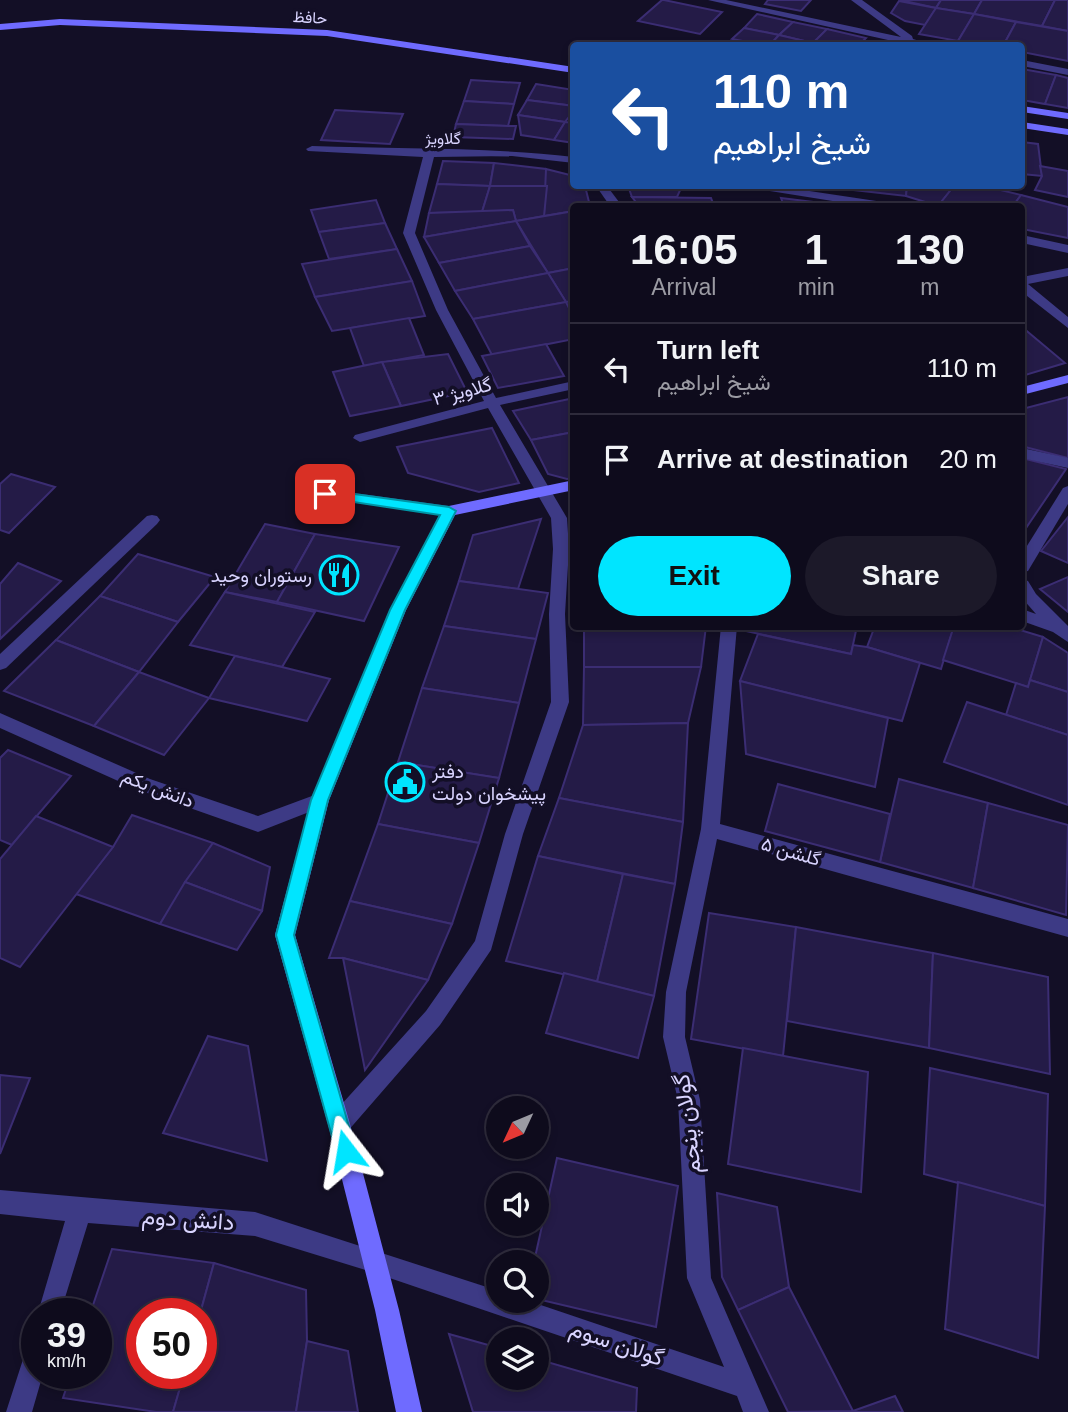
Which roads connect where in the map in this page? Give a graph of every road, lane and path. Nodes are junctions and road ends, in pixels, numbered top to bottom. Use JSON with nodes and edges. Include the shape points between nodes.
{"nodes":[{"id":1,"x":713,"y":0,"type":"edge"},
{"id":2,"x":856,"y":0,"type":"edge"},
{"id":3,"x":0,"y":27,"type":"edge"},
{"id":4,"x":907,"y":42,"type":"edge"},
{"id":5,"x":913,"y":42,"type":"edge"},
{"id":6,"x":1025,"y":64,"type":"edge"},
{"id":7,"x":570,"y":69,"type":"edge"},
{"id":8,"x":1068,"y":72,"type":"edge"},
{"id":9,"x":1025,"y":110,"type":"edge"},
{"id":10,"x":1068,"y":117,"type":"edge"},
{"id":11,"x":1025,"y":125,"type":"edge"},
{"id":12,"x":1068,"y":132,"type":"edge"},
{"id":13,"x":312,"y":149,"type":"dead end"},
{"id":14,"x":429,"y":154,"type":"junction"},
{"id":15,"x":570,"y":160,"type":"edge"},
{"id":16,"x":776,"y":189,"type":"edge"},
{"id":17,"x":864,"y":203,"type":"edge"},
{"id":18,"x":1025,"y":240,"type":"edge"},
{"id":19,"x":1068,"y":249,"type":"edge"},
{"id":20,"x":1068,"y":272,"type":"edge"},
{"id":21,"x":1025,"y":282,"type":"edge"},
{"id":22,"x":1025,"y":286,"type":"edge"},
{"id":23,"x":1068,"y":324,"type":"edge"},
{"id":24,"x":1068,"y":379,"type":"edge"},
{"id":25,"x":570,"y":386,"type":"edge"},
{"id":26,"x":1025,"y":390,"type":"edge"},
{"id":27,"x":492,"y":403,"type":"junction"},
{"id":28,"x":360,"y":438,"type":"dead end"},
{"id":29,"x":1025,"y":454,"type":"edge"},
{"id":30,"x":1068,"y":463,"type":"edge"},
{"id":31,"x":570,"y":486,"type":"edge"},
{"id":32,"x":1068,"y":491,"type":"edge"},
{"id":33,"x":543,"y":492,"type":"junction"},
{"id":34,"x":325,"y":494,"type":"dead end"},
{"id":35,"x":449,"y":511,"type":"junction"},
{"id":36,"x":152,"y":520,"type":"dead end"},
{"id":37,"x":1025,"y":562,"type":"edge"},
{"id":38,"x":1025,"y":590,"type":"edge"},
{"id":39,"x":1025,"y":616,"type":"edge"},
{"id":40,"x":729,"y":630,"type":"edge"},
{"id":41,"x":1064,"y":632,"type":"edge"},
{"id":42,"x":0,"y":664,"type":"edge"},
{"id":43,"x":0,"y":720,"type":"edge"},
{"id":44,"x":320,"y":800,"type":"junction"},
{"id":45,"x":710,"y":829,"type":"junction"},
{"id":46,"x":1068,"y":928,"type":"edge"},
{"id":47,"x":339,"y":1124,"type":"junction"},
{"id":48,"x":0,"y":1202,"type":"edge"},
{"id":49,"x":79,"y":1211,"type":"junction"},
{"id":50,"x":372,"y":1260,"type":"junction"},
{"id":51,"x":53,"y":1298,"type":"edge"},
{"id":52,"x":743,"y":1386,"type":"junction"},
{"id":53,"x":26,"y":1389,"type":"edge"},
{"id":54,"x":19,"y":1412,"type":"edge"},
{"id":55,"x":409,"y":1412,"type":"edge"},
{"id":56,"x":756,"y":1412,"type":"edge"}],
"edges":[{"from":1,"to":4,"type":"street"},
{"from":2,"to":5,"type":"street"},
{"from":3,"to":7,"type":"main road","name":"حافظ","via":[[60,22],[327,33]]},
{"from":6,"to":8,"type":"street"},
{"from":9,"to":10,"type":"main road"},
{"from":11,"to":12,"type":"main road"},
{"from":13,"to":14,"type":"street","name":"گلاویژ"},
{"from":14,"to":15,"type":"street","name":"گلاویژ","via":[[512,153]]},
{"from":14,"to":27,"type":"street","via":[[409,233],[442,310]]},
{"from":16,"to":17,"type":"street"},
{"from":18,"to":19,"type":"street"},
{"from":20,"to":21,"type":"street"},
{"from":22,"to":23,"type":"street"},
{"from":24,"to":26,"type":"main road"},
{"from":25,"to":27,"type":"street","name":"گلاویژ ۳"},
{"from":27,"to":28,"type":"street","name":"گلاویژ ۳"},
{"from":27,"to":33,"type":"street"},
{"from":29,"to":30,"type":"street"},
{"from":31,"to":33,"type":"main road"},
{"from":32,"to":37,"type":"street"},
{"from":33,"to":35,"type":"main road"},
{"from":33,"to":47,"type":"street","via":[[559,518],[560,702],[514,834],[484,944],[433,1018]]},
{"from":34,"to":35,"type":"street"},
{"from":35,"to":44,"type":"main road","via":[[398,610]]},
{"from":36,"to":42,"type":"street"},
{"from":38,"to":41,"type":"street"},
{"from":39,"to":41,"type":"street"},
{"from":40,"to":45,"type":"street"},
{"from":43,"to":44,"type":"street","name":"دانش یکم","via":[[143,784],[258,824]]},
{"from":44,"to":47,"type":"main road","via":[[285,935]]},
{"from":45,"to":46,"type":"street","name":"گلشن ۵"},
{"from":45,"to":52,"type":"street","name":"گولان پنجم","via":[[676,992],[674,1037],[689,1100],[699,1278]]},
{"from":47,"to":50,"type":"main road"},
{"from":48,"to":49,"type":"street","name":"دانش دوم"},
{"from":49,"to":50,"type":"street","name":"دانش دوم","via":[[256,1224]]},
{"from":49,"to":51,"type":"street"},
{"from":50,"to":52,"type":"street","name":"گولان سوم"},
{"from":50,"to":55,"type":"main road"},
{"from":52,"to":56,"type":"street","name":"گولان پنجم"},
{"from":53,"to":54,"type":"street"}]}
